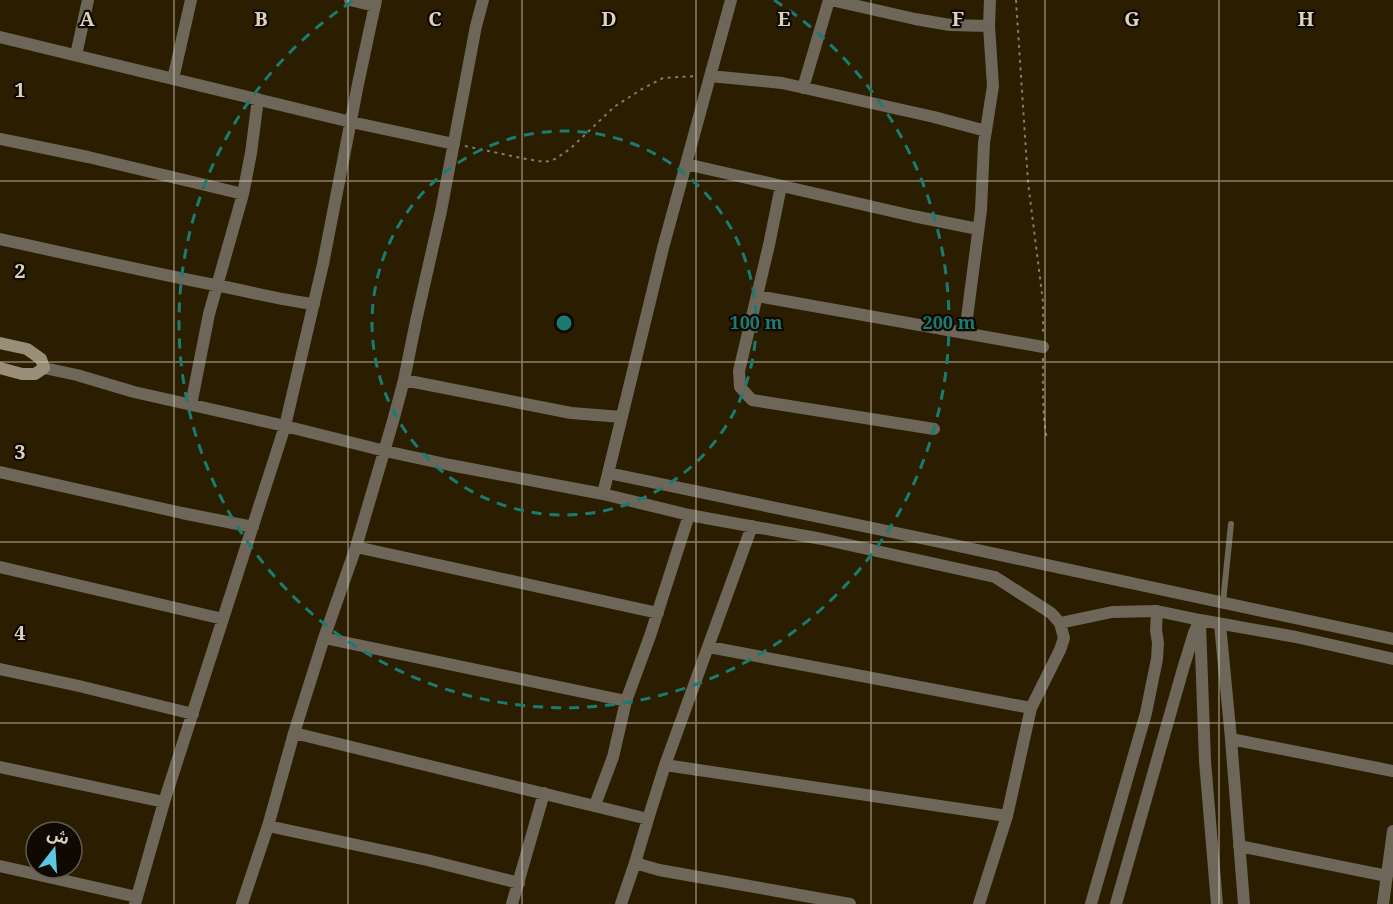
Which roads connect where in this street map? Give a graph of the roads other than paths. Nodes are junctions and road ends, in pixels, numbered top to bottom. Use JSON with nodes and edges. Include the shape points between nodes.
{"nodes":[{"id":1,"x":88,"y":0,"type":"edge"},
{"id":2,"x":190,"y":0,"type":"edge"},
{"id":3,"x":350,"y":0,"type":"edge"},
{"id":4,"x":483,"y":0,"type":"edge"},
{"id":5,"x":731,"y":0,"type":"edge"},
{"id":6,"x":830,"y":0,"type":"edge"},
{"id":7,"x":990,"y":0,"type":"edge"},
{"id":8,"x":376,"y":3,"type":"edge"},
{"id":9,"x":989,"y":26,"type":"junction"},
{"id":10,"x":0,"y":37,"type":"edge"},
{"id":11,"x":76,"y":56,"type":"junction"},
{"id":12,"x":710,"y":76,"type":"junction"},
{"id":13,"x":173,"y":79,"type":"junction"},
{"id":14,"x":803,"y":88,"type":"junction"},
{"id":15,"x":258,"y":99,"type":"junction"},
{"id":16,"x":351,"y":122,"type":"junction"},
{"id":17,"x":986,"y":131,"type":"junction"},
{"id":18,"x":0,"y":139,"type":"edge"},
{"id":19,"x":454,"y":144,"type":"junction"},
{"id":20,"x":686,"y":164,"type":"junction"},
{"id":21,"x":781,"y":186,"type":"junction"},
{"id":22,"x":243,"y":194,"type":"junction"},
{"id":23,"x":978,"y":229,"type":"junction"},
{"id":24,"x":0,"y":239,"type":"edge"},
{"id":25,"x":217,"y":285,"type":"junction"},
{"id":26,"x":757,"y":296,"type":"junction"},
{"id":27,"x":314,"y":304,"type":"junction"},
{"id":28,"x":965,"y":333,"type":"junction"},
{"id":29,"x":0,"y":343,"type":"edge"},
{"id":30,"x":1043,"y":347,"type":"road end"},
{"id":31,"x":0,"y":368,"type":"edge"},
{"id":32,"x":44,"y":368,"type":"junction"},
{"id":33,"x":404,"y":380,"type":"junction"},
{"id":34,"x":191,"y":405,"type":"junction"},
{"id":35,"x":622,"y":417,"type":"junction"},
{"id":36,"x":285,"y":426,"type":"junction"},
{"id":37,"x":934,"y":429,"type":"dead end"},
{"id":38,"x":385,"y":452,"type":"junction"},
{"id":39,"x":0,"y":472,"type":"edge"},
{"id":40,"x":608,"y":473,"type":"junction"},
{"id":41,"x":603,"y":494,"type":"junction"},
{"id":42,"x":689,"y":514,"type":"junction"},
{"id":43,"x":1231,"y":524,"type":"dead end"},
{"id":44,"x":752,"y":526,"type":"junction"},
{"id":45,"x":253,"y":527,"type":"junction"},
{"id":46,"x":356,"y":548,"type":"junction"},
{"id":47,"x":1000,"y":555,"type":"junction"},
{"id":48,"x":0,"y":567,"type":"edge"},
{"id":49,"x":995,"y":577,"type":"junction"},
{"id":50,"x":1223,"y":603,"type":"junction"},
{"id":51,"x":1157,"y":611,"type":"junction"},
{"id":52,"x":657,"y":613,"type":"junction"},
{"id":53,"x":223,"y":620,"type":"junction"},
{"id":54,"x":1200,"y":620,"type":"junction"},
{"id":55,"x":1060,"y":623,"type":"junction"},
{"id":56,"x":1220,"y":624,"type":"junction"},
{"id":57,"x":324,"y":638,"type":"junction"},
{"id":58,"x":1393,"y":639,"type":"edge"},
{"id":59,"x":708,"y":647,"type":"junction"},
{"id":60,"x":1393,"y":659,"type":"edge"},
{"id":61,"x":0,"y":669,"type":"edge"},
{"id":62,"x":626,"y":701,"type":"junction"},
{"id":63,"x":1031,"y":708,"type":"junction"},
{"id":64,"x":193,"y":714,"type":"junction"},
{"id":65,"x":294,"y":733,"type":"junction"},
{"id":66,"x":1231,"y":739,"type":"junction"},
{"id":67,"x":665,"y":765,"type":"junction"},
{"id":68,"x":0,"y":768,"type":"edge"},
{"id":69,"x":1393,"y":771,"type":"edge"},
{"id":70,"x":544,"y":793,"type":"junction"},
{"id":71,"x":164,"y":802,"type":"junction"},
{"id":72,"x":595,"y":805,"type":"junction"},
{"id":73,"x":1007,"y":816,"type":"junction"},
{"id":74,"x":648,"y":819,"type":"junction"},
{"id":75,"x":268,"y":826,"type":"junction"},
{"id":76,"x":1393,"y":831,"type":"edge"},
{"id":77,"x":1239,"y":846,"type":"junction"},
{"id":78,"x":635,"y":863,"type":"junction"},
{"id":79,"x":0,"y":866,"type":"edge"},
{"id":80,"x":1386,"y":876,"type":"junction"},
{"id":81,"x":519,"y":883,"type":"junction"},
{"id":82,"x":136,"y":901,"type":"edge"},
{"id":83,"x":242,"y":904,"type":"edge"},
{"id":84,"x":512,"y":904,"type":"edge"},
{"id":85,"x":621,"y":904,"type":"edge"},
{"id":86,"x":850,"y":904,"type":"edge"},
{"id":87,"x":980,"y":904,"type":"edge"},
{"id":88,"x":1091,"y":904,"type":"edge"},
{"id":89,"x":1116,"y":904,"type":"edge"},
{"id":90,"x":1217,"y":904,"type":"edge"},
{"id":91,"x":1244,"y":904,"type":"edge"},
{"id":92,"x":1383,"y":904,"type":"edge"}],
"edges":[{"from":1,"to":11,"type":"street"},
{"from":2,"to":13,"type":"street"},
{"from":3,"to":8,"type":"street"},
{"from":4,"to":19,"type":"street"},
{"from":5,"to":12,"type":"street"},
{"from":6,"to":9,"type":"street","via":[[950,25]]},
{"from":6,"to":14,"type":"street"},
{"from":7,"to":9,"type":"street"},
{"from":8,"to":16,"type":"street"},
{"from":9,"to":17,"type":"street","via":[[993,86]]},
{"from":10,"to":11,"type":"street"},
{"from":11,"to":13,"type":"street"},
{"from":12,"to":14,"type":"street"},
{"from":12,"to":20,"type":"street"},
{"from":13,"to":15,"type":"street"},
{"from":14,"to":17,"type":"street"},
{"from":15,"to":16,"type":"street"},
{"from":15,"to":22,"type":"street"},
{"from":16,"to":19,"type":"street"},
{"from":16,"to":27,"type":"street"},
{"from":17,"to":23,"type":"street"},
{"from":18,"to":22,"type":"street"},
{"from":19,"to":33,"type":"street"},
{"from":20,"to":21,"type":"street"},
{"from":20,"to":35,"type":"street"},
{"from":21,"to":23,"type":"street"},
{"from":21,"to":26,"type":"street"},
{"from":22,"to":25,"type":"street"},
{"from":23,"to":28,"type":"street"},
{"from":24,"to":25,"type":"street"},
{"from":25,"to":27,"type":"street"},
{"from":25,"to":34,"type":"street"},
{"from":26,"to":28,"type":"street"},
{"from":26,"to":37,"type":"street","via":[[739,371],[740,387],[752,400]]},
{"from":27,"to":36,"type":"street"},
{"from":28,"to":30,"type":"street"},
{"from":29,"to":32,"type":"street","via":[[27,349],[41,358]]},
{"from":31,"to":32,"type":"street","via":[[22,374],[35,374]]},
{"from":32,"to":34,"type":"street"},
{"from":33,"to":35,"type":"street","via":[[571,413]]},
{"from":33,"to":38,"type":"street"},
{"from":34,"to":36,"type":"street"},
{"from":35,"to":40,"type":"street"},
{"from":36,"to":38,"type":"street"},
{"from":36,"to":45,"type":"street"},
{"from":38,"to":41,"type":"street"},
{"from":38,"to":46,"type":"street"},
{"from":39,"to":45,"type":"street"},
{"from":40,"to":41,"type":"street"},
{"from":40,"to":47,"type":"street"},
{"from":41,"to":42,"type":"street"},
{"from":42,"to":44,"type":"street"},
{"from":42,"to":52,"type":"street"},
{"from":43,"to":50,"type":"lane"},
{"from":44,"to":49,"type":"street"},
{"from":44,"to":59,"type":"street"},
{"from":45,"to":53,"type":"street"},
{"from":46,"to":52,"type":"street"},
{"from":46,"to":57,"type":"street"},
{"from":47,"to":49,"type":"street"},
{"from":47,"to":50,"type":"street"},
{"from":48,"to":53,"type":"street"},
{"from":49,"to":55,"type":"street"},
{"from":50,"to":58,"type":"street"},
{"from":51,"to":54,"type":"street"},
{"from":51,"to":55,"type":"street","via":[[1112,612]]},
{"from":51,"to":88,"type":"street","via":[[1157,659],[1146,713]]},
{"from":52,"to":62,"type":"street"},
{"from":53,"to":64,"type":"street"},
{"from":54,"to":56,"type":"street"},
{"from":54,"to":89,"type":"street"},
{"from":54,"to":90,"type":"street","via":[[1205,761]]},
{"from":55,"to":63,"type":"street","via":[[1064,638],[1060,650]]},
{"from":56,"to":60,"type":"street"},
{"from":56,"to":66,"type":"street"},
{"from":57,"to":62,"type":"street"},
{"from":57,"to":65,"type":"street"},
{"from":59,"to":63,"type":"street"},
{"from":59,"to":67,"type":"street"},
{"from":61,"to":64,"type":"street"},
{"from":62,"to":72,"type":"street"},
{"from":63,"to":73,"type":"street"},
{"from":64,"to":71,"type":"street"},
{"from":65,"to":70,"type":"street"},
{"from":65,"to":75,"type":"street"},
{"from":66,"to":69,"type":"street"},
{"from":66,"to":77,"type":"street"},
{"from":67,"to":73,"type":"street"},
{"from":67,"to":74,"type":"street"},
{"from":68,"to":71,"type":"street"},
{"from":70,"to":72,"type":"street"},
{"from":70,"to":81,"type":"street"},
{"from":71,"to":82,"type":"street"},
{"from":72,"to":74,"type":"street"},
{"from":73,"to":87,"type":"street"},
{"from":74,"to":78,"type":"street"},
{"from":75,"to":81,"type":"street"},
{"from":75,"to":83,"type":"street"},
{"from":76,"to":80,"type":"street"},
{"from":77,"to":80,"type":"street"},
{"from":77,"to":91,"type":"street"},
{"from":78,"to":85,"type":"street"},
{"from":78,"to":86,"type":"street"},
{"from":79,"to":82,"type":"street"},
{"from":80,"to":92,"type":"street"},
{"from":81,"to":84,"type":"street"}]}
